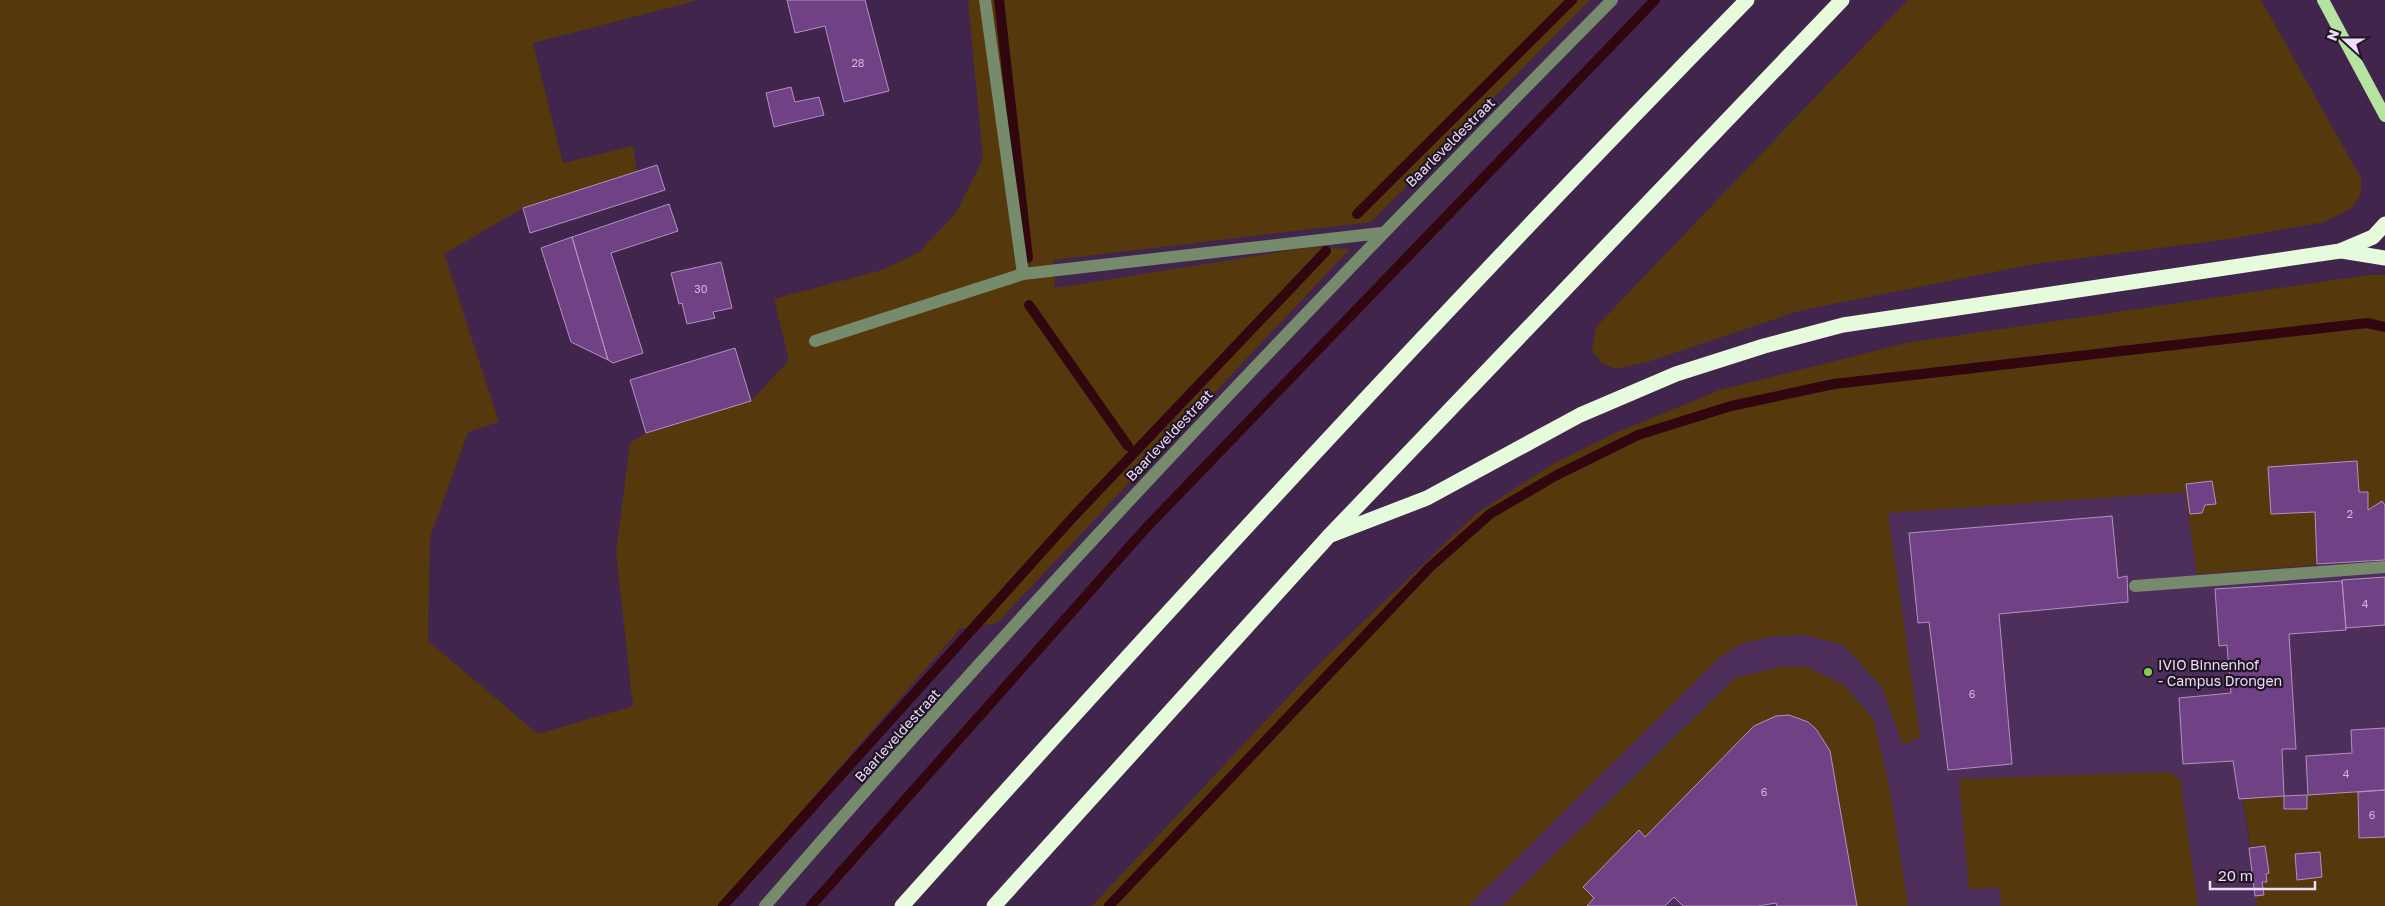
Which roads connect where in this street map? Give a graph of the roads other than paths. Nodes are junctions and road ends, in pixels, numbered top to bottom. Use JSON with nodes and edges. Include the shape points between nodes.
{"nodes":[{"id":1,"x":985,"y":0,"type":"edge"},
{"id":2,"x":1612,"y":0,"type":"edge"},
{"id":3,"x":1748,"y":0,"type":"edge"},
{"id":4,"x":1842,"y":0,"type":"edge"},
{"id":5,"x":2323,"y":0,"type":"edge"},
{"id":6,"x":2385,"y":116,"type":"edge"},
{"id":7,"x":2385,"y":224,"type":"edge"},
{"id":8,"x":1381,"y":233,"type":"junction"},
{"id":9,"x":2340,"y":251,"type":"junction"},
{"id":10,"x":2385,"y":258,"type":"edge"},
{"id":11,"x":1023,"y":274,"type":"junction"},
{"id":12,"x":815,"y":341,"type":"dead end"},
{"id":13,"x":1328,"y":537,"type":"junction"},
{"id":14,"x":2385,"y":567,"type":"edge"},
{"id":15,"x":2135,"y":586,"type":"dead end"},
{"id":16,"x":765,"y":906,"type":"edge"},
{"id":17,"x":902,"y":906,"type":"edge"},
{"id":18,"x":994,"y":906,"type":"edge"}],
"edges":[{"from":1,"to":11,"type":"street"},
{"from":2,"to":8,"type":"street","name":"Baarleveldestraat"},
{"from":3,"to":17,"type":"highway","via":[[1609,141],[1138,642]]},
{"from":4,"to":13,"type":"highway"},
{"from":5,"to":6,"type":"main road"},
{"from":7,"to":9,"type":"highway","via":[[2373,238]]},
{"from":8,"to":11,"type":"street"},
{"from":8,"to":16,"type":"street","name":"Baarleveldestraat","via":[[1130,499]]},
{"from":9,"to":10,"type":"highway"},
{"from":9,"to":13,"type":"highway","via":[[1842,325],[1764,346],[1676,374],[1580,415],[1427,498]]},
{"from":11,"to":12,"type":"street"},
{"from":13,"to":18,"type":"highway"},
{"from":14,"to":15,"type":"street"}]}
